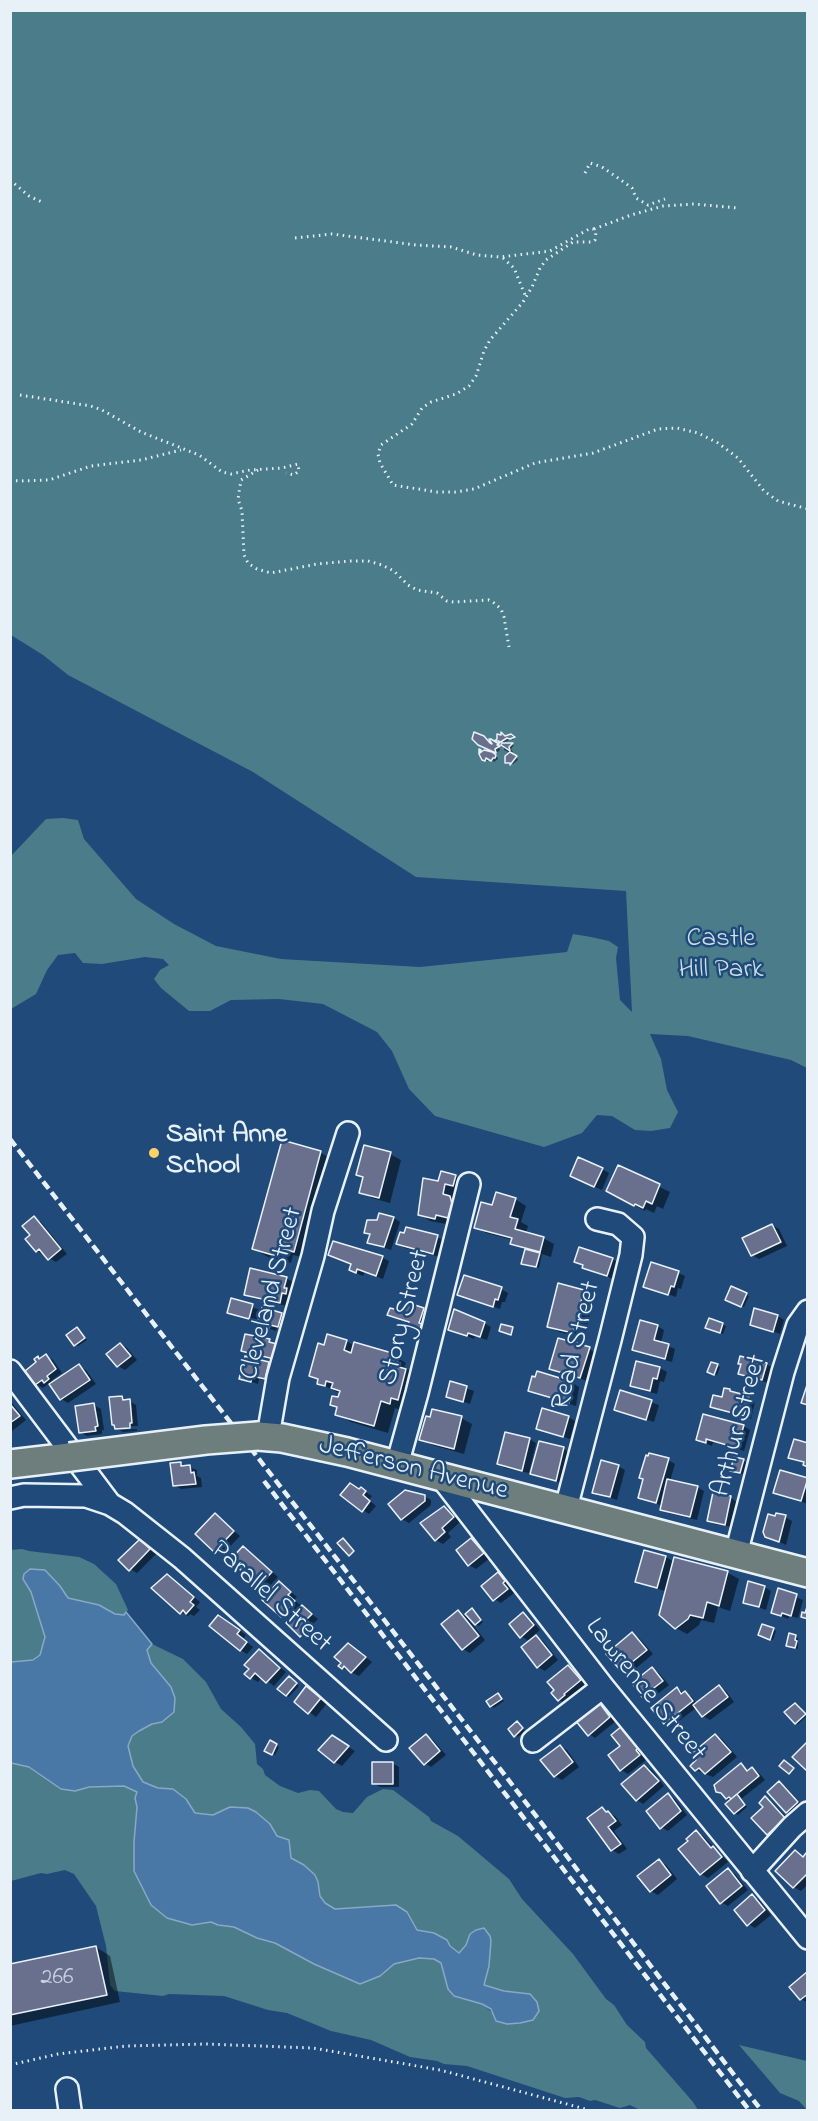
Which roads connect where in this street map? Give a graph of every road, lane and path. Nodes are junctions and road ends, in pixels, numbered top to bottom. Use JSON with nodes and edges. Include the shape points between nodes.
{"nodes":[{"id":1,"x":585,"y":173,"type":"dead end"},
{"id":2,"x":10,"y":180,"type":"edge"},
{"id":3,"x":665,"y":199,"type":"dead end"},
{"id":4,"x":42,"y":202,"type":"dead end"},
{"id":5,"x":738,"y":208,"type":"dead end"},
{"id":6,"x":593,"y":229,"type":"junction"},
{"id":7,"x":295,"y":238,"type":"dead end"},
{"id":8,"x":501,"y":257,"type":"junction"},
{"id":9,"x":526,"y":297,"type":"junction"},
{"id":10,"x":20,"y":395,"type":"dead end"},
{"id":11,"x":182,"y":449,"type":"junction"},
{"id":12,"x":258,"y":470,"type":"junction"},
{"id":13,"x":286,"y":473,"type":"dead end"},
{"id":14,"x":10,"y":480,"type":"edge"},
{"id":15,"x":807,"y":509,"type":"edge"},
{"id":16,"x":509,"y":647,"type":"dead end"},
{"id":17,"x":348,"y":1133,"type":"dead end"},
{"id":18,"x":469,"y":1184,"type":"dead end"},
{"id":19,"x":597,"y":1219,"type":"dead end"},
{"id":20,"x":806,"y":1312,"type":"edge"},
{"id":21,"x":10,"y":1371,"type":"edge"},
{"id":22,"x":263,"y":1436,"type":"junction"},
{"id":23,"x":10,"y":1464,"type":"edge"},
{"id":24,"x":397,"y":1465,"type":"junction"},
{"id":25,"x":441,"y":1477,"type":"junction"},
{"id":26,"x":10,"y":1498,"type":"edge"},
{"id":27,"x":110,"y":1504,"type":"junction"},
{"id":28,"x":566,"y":1508,"type":"junction"},
{"id":29,"x":736,"y":1554,"type":"junction"},
{"id":30,"x":807,"y":1573,"type":"edge"},
{"id":31,"x":603,"y":1687,"type":"junction"},
{"id":32,"x":386,"y":1740,"type":"dead end"},
{"id":33,"x":533,"y":1741,"type":"dead end"},
{"id":34,"x":807,"y":1813,"type":"edge"},
{"id":35,"x":752,"y":1871,"type":"junction"},
{"id":36,"x":807,"y":1938,"type":"edge"},
{"id":37,"x":10,"y":2065,"type":"edge"},
{"id":38,"x":67,"y":2089,"type":"dead end"},
{"id":39,"x":70,"y":2110,"type":"edge"},
{"id":40,"x":589,"y":2110,"type":"edge"}],
"edges":[{"from":1,"to":3,"type":"path","via":[[590,163],[618,178],[632,188],[636,198],[648,204]]},
{"from":2,"to":4,"type":"path"},
{"from":5,"to":6,"type":"path","via":[[663,206]]},
{"from":6,"to":8,"type":"path","via":[[550,251]]},
{"from":6,"to":9,"type":"path","via":[[596,236],[592,242],[573,242],[546,260]]},
{"from":7,"to":8,"type":"path","via":[[332,234],[451,247]]},
{"from":8,"to":9,"type":"path","via":[[514,268]]},
{"from":9,"to":15,"type":"path","via":[[490,340],[469,386],[422,408],[412,424],[381,445],[380,463],[393,485],[437,492],[474,489],[536,463],[593,453],[658,429],[677,428],[718,443],[738,458],[764,491],[778,501]]},
{"from":10,"to":11,"type":"path","via":[[91,406]]},
{"from":11,"to":12,"type":"path","via":[[199,455],[222,472]]},
{"from":11,"to":14,"type":"path","via":[[141,460],[92,466],[49,480]]},
{"from":12,"to":13,"type":"path","via":[[298,464],[294,475]]},
{"from":12,"to":16,"type":"path","via":[[241,480],[238,499],[248,563],[272,573],[350,561],[382,565],[417,590],[437,593],[447,601],[494,603],[504,617]]},
{"from":17,"to":22,"type":"street","name":"Cleveland Street","via":[[323,1210]]},
{"from":18,"to":24,"type":"street","name":"Story Street"},
{"from":19,"to":28,"type":"street","name":"Read Street","via":[[618,1224],[633,1237]]},
{"from":20,"to":29,"type":"street","name":"Arthur Street","via":[[783,1372]]},
{"from":21,"to":27,"type":"street","name":"Parallel Street"},
{"from":22,"to":23,"type":"main road","name":"Jefferson Avenue","bridge":true},
{"from":22,"to":24,"type":"main road","name":"Jefferson Avenue"},
{"from":24,"to":25,"type":"main road","name":"Jefferson Avenue"},
{"from":25,"to":28,"type":"main road","name":"Jefferson Avenue"},
{"from":25,"to":31,"type":"street","name":"Lawrence Street"},
{"from":26,"to":27,"type":"street","name":"Parallel Street","via":[[86,1496]]},
{"from":27,"to":32,"type":"street","name":"Parallel Street","via":[[182,1558]]},
{"from":28,"to":29,"type":"main road","name":"Jefferson Avenue"},
{"from":29,"to":30,"type":"main road","name":"Jefferson Avenue"},
{"from":31,"to":33,"type":"street"},
{"from":31,"to":35,"type":"street","name":"Lawrence Street"},
{"from":34,"to":35,"type":"street"},
{"from":35,"to":36,"type":"street","name":"Lawrence Street"},
{"from":37,"to":40,"type":"path","via":[[58,2054],[126,2046],[313,2048],[440,2070]]},
{"from":38,"to":39,"type":"street"}]}
